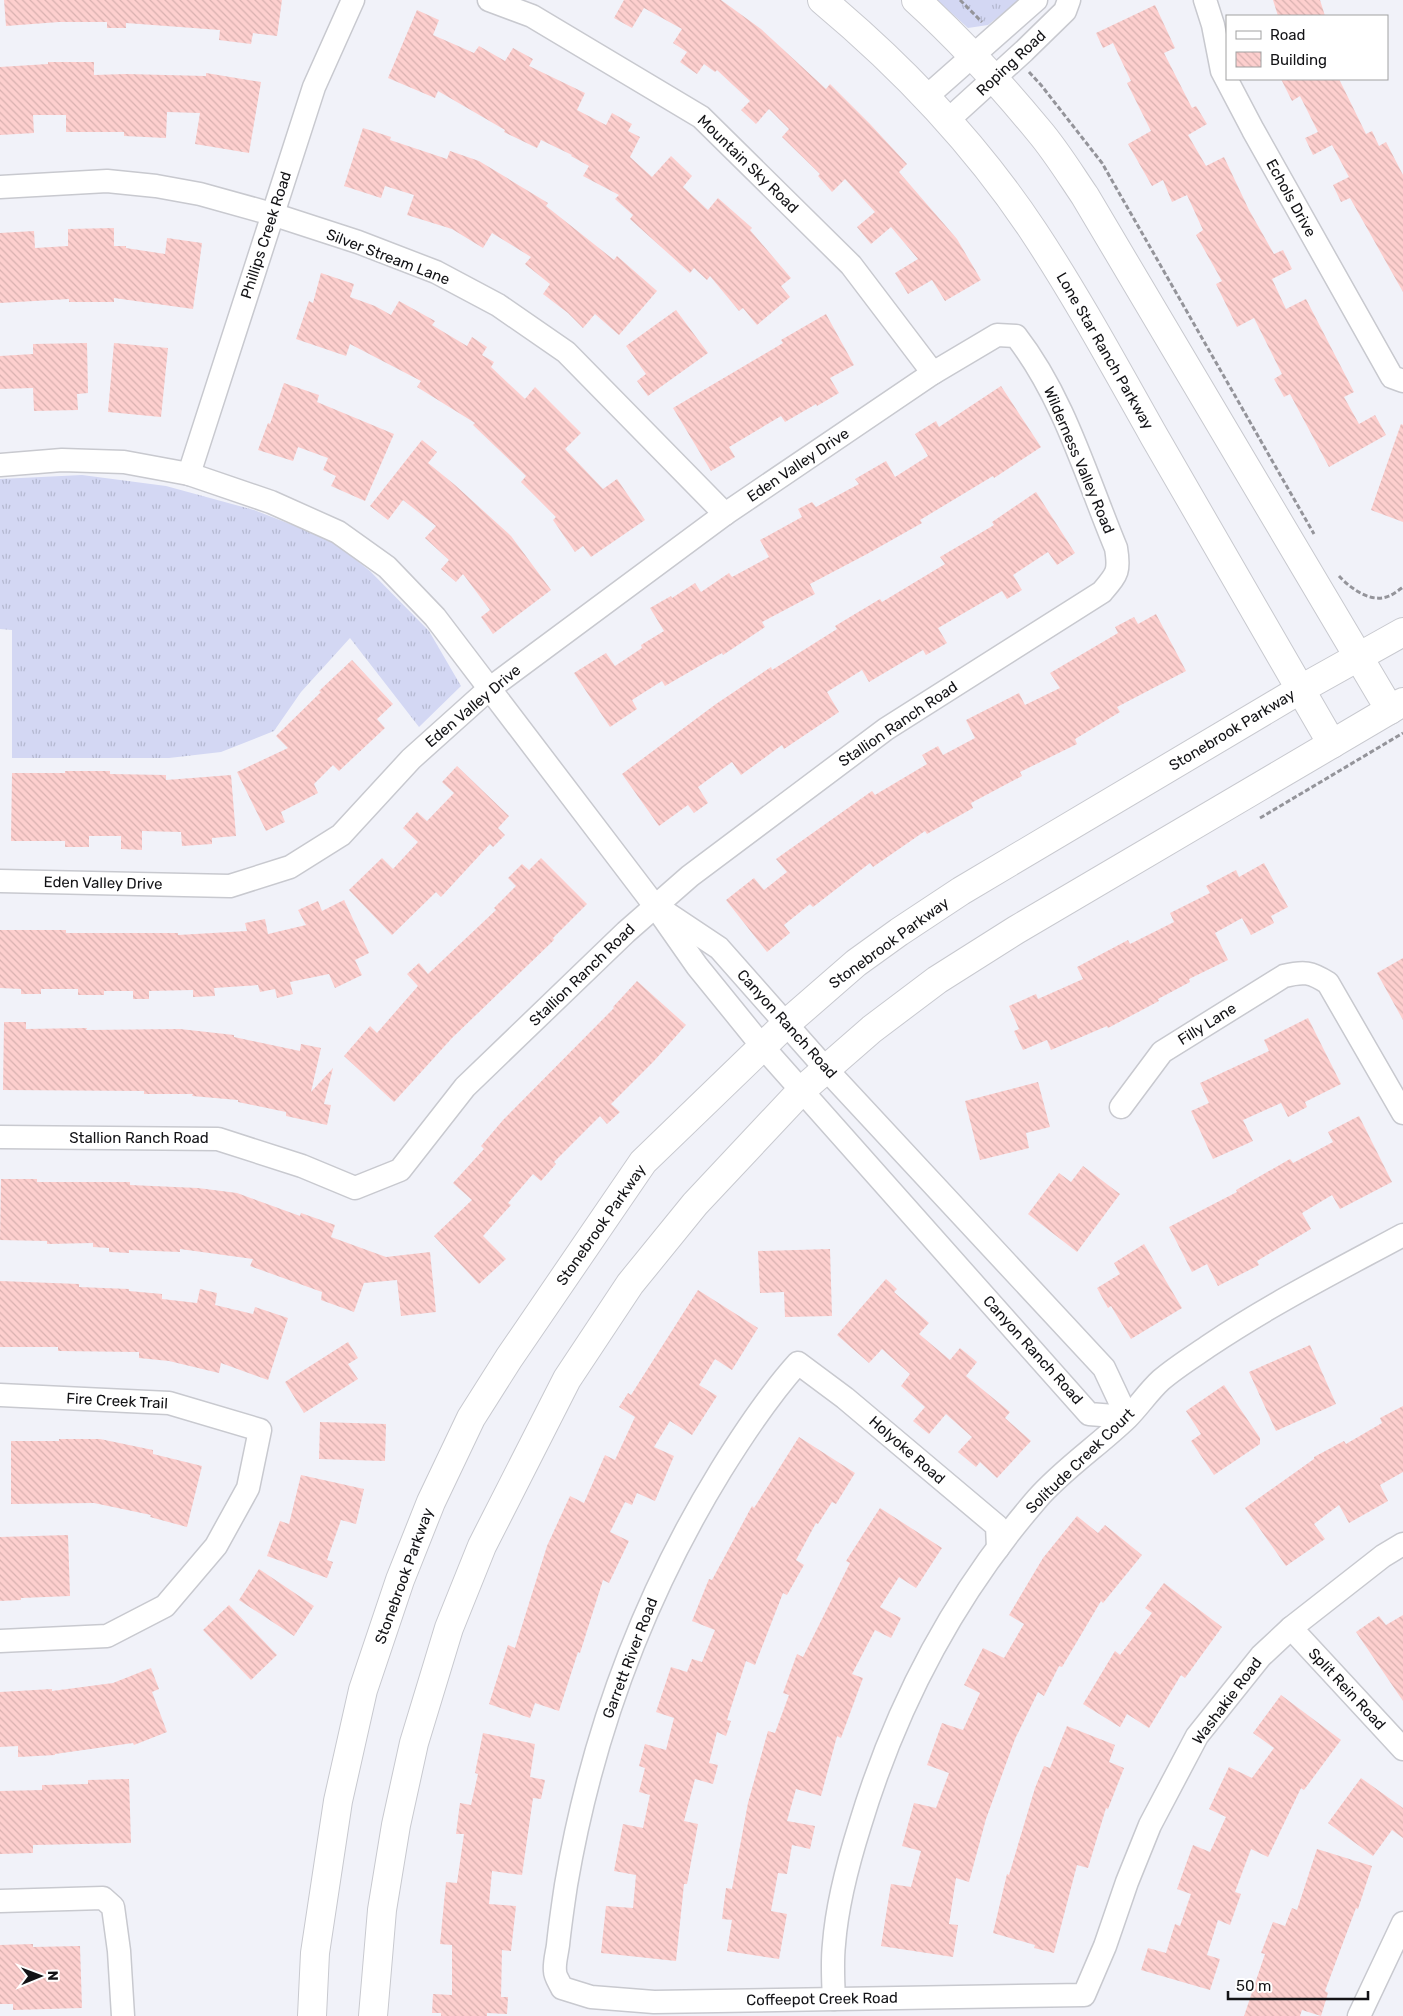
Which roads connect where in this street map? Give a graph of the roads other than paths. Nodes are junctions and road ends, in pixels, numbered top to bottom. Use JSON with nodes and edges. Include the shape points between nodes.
{"nodes":[{"id":1,"x":353,"y":0,"type":"edge"},
{"id":2,"x":489,"y":0,"type":"edge"},
{"id":3,"x":822,"y":0,"type":"edge"},
{"id":4,"x":916,"y":0,"type":"edge"},
{"id":5,"x":1036,"y":0,"type":"edge"},
{"id":6,"x":1069,"y":0,"type":"edge"},
{"id":7,"x":1205,"y":0,"type":"edge"},
{"id":8,"x":973,"y":56,"type":"junction"},
{"id":9,"x":994,"y":79,"type":"junction"},
{"id":10,"x":1226,"y":79,"type":"edge"},
{"id":11,"x":1227,"y":80,"type":"edge"},
{"id":12,"x":925,"y":98,"type":"junction"},
{"id":13,"x":947,"y":121,"type":"junction"},
{"id":14,"x":0,"y":187,"type":"edge"},
{"id":15,"x":272,"y":214,"type":"junction"},
{"id":16,"x":932,"y":373,"type":"junction"},
{"id":17,"x":1403,"y":382,"type":"edge"},
{"id":18,"x":0,"y":465,"type":"edge"},
{"id":19,"x":189,"y":474,"type":"junction"},
{"id":20,"x":725,"y":514,"type":"junction"},
{"id":21,"x":1119,"y":566,"type":"joint"},
{"id":22,"x":1403,"y":632,"type":"edge"},
{"id":23,"x":1359,"y":657,"type":"junction"},
{"id":24,"x":489,"y":689,"type":"junction"},
{"id":25,"x":1301,"y":689,"type":"junction"},
{"id":26,"x":1399,"y":715,"type":"edge"},
{"id":27,"x":1332,"y":744,"type":"junction"},
{"id":28,"x":0,"y":881,"type":"edge"},
{"id":29,"x":656,"y":906,"type":"junction"},
{"id":30,"x":787,"y":1023,"type":"junction"},
{"id":31,"x":762,"y":1046,"type":"junction"},
{"id":32,"x":826,"y":1068,"type":"junction"},
{"id":33,"x":802,"y":1090,"type":"junction"},
{"id":34,"x":1121,"y":1107,"type":"dead end"},
{"id":35,"x":1403,"y":1113,"type":"edge"},
{"id":36,"x":0,"y":1138,"type":"edge"},
{"id":37,"x":1403,"y":1235,"type":"edge"},
{"id":38,"x":798,"y":1363,"type":"joint"},
{"id":39,"x":0,"y":1395,"type":"edge"},
{"id":40,"x":1127,"y":1417,"type":"junction"},
{"id":41,"x":1403,"y":1544,"type":"edge"},
{"id":42,"x":998,"y":1548,"type":"junction"},
{"id":43,"x":1291,"y":1628,"type":"junction"},
{"id":44,"x":0,"y":1641,"type":"edge"},
{"id":45,"x":1403,"y":1750,"type":"edge"},
{"id":46,"x":0,"y":1901,"type":"edge"},
{"id":47,"x":1403,"y":1923,"type":"edge"},
{"id":48,"x":562,"y":1988,"type":"joint"},
{"id":49,"x":1084,"y":1994,"type":"joint"},
{"id":50,"x":834,"y":1999,"type":"junction"},
{"id":51,"x":680,"y":2009,"type":"edge"},
{"id":52,"x":123,"y":2016,"type":"edge"},
{"id":53,"x":312,"y":2016,"type":"edge"},
{"id":54,"x":373,"y":2016,"type":"edge"},
{"id":55,"x":1359,"y":2016,"type":"edge"}],
"edges":[{"from":1,"to":15,"type":"street","name":"Phillips Creek Road","via":[[314,88]]},
{"from":2,"to":16,"type":"street","name":"Mountain Sky Road","via":[[532,16],[701,116],[851,265]]},
{"from":3,"to":12,"type":"main road","name":"Lone Star Ranch Parkway"},
{"from":4,"to":8,"type":"main road"},
{"from":5,"to":8,"type":"street","name":"Roping Road"},
{"from":6,"to":9,"type":"street","name":"Roping Road","via":[[1065,11]]},
{"from":7,"to":10,"type":"street","name":"Echols Drive"},
{"from":8,"to":9,"type":"main road"},
{"from":8,"to":12,"type":"street","name":"Roping Road"},
{"from":9,"to":13,"type":"street","name":"Roping Road"},
{"from":9,"to":23,"type":"main road","via":[[1040,132],[1101,221]]},
{"from":11,"to":17,"type":"street","name":"Echols Drive","via":[[1392,377]]},
{"from":12,"to":13,"type":"main road","name":"Lone Star Ranch Parkway"},
{"from":13,"to":25,"type":"main road","name":"Lone Star Ranch Parkway","via":[[1012,201],[1055,266]]},
{"from":14,"to":15,"type":"street","name":"Silver Stream Lane","via":[[107,181],[200,194]]},
{"from":15,"to":19,"type":"street","name":"Phillips Creek Road"},
{"from":15,"to":20,"type":"street","name":"Silver Stream Lane","via":[[436,272],[498,305],[566,352]]},
{"from":16,"to":20,"type":"street","name":"Eden Valley Drive"},
{"from":16,"to":21,"type":"street","name":"Wilderness Valley Road","via":[[997,335],[1016,336],[1032,357],[1063,416],[1116,548]]},
{"from":18,"to":19,"type":"street","name":"Canyon Ranch Road","via":[[62,460],[124,462]]},
{"from":19,"to":24,"type":"street","name":"Canyon Ranch Road","via":[[271,502],[338,532],[387,567],[435,616]]},
{"from":20,"to":24,"type":"street","name":"Eden Valley Drive"},
{"from":21,"to":29,"type":"street","name":"Stallion Ranch Road","via":[[1102,592],[886,729],[690,876]]},
{"from":22,"to":23,"type":"main road","name":"Stonebrook Parkway"},
{"from":23,"to":25,"type":"main road","name":"Stonebrook Parkway"},
{"from":23,"to":26,"type":"main road"},
{"from":24,"to":28,"type":"street","name":"Eden Valley Drive","via":[[411,759],[341,835],[290,867],[230,886]]},
{"from":24,"to":29,"type":"street","name":"Canyon Ranch Road"},
{"from":25,"to":27,"type":"main road","name":"Lone Star Ranch Parkway"},
{"from":25,"to":30,"type":"main road","name":"Stonebrook Parkway","via":[[961,891],[856,963]]},
{"from":26,"to":27,"type":"main road"},
{"from":27,"to":32,"type":"main road","via":[[937,980]]},
{"from":29,"to":30,"type":"street","name":"Canyon Ranch Road","via":[[719,948]]},
{"from":29,"to":31,"type":"street","name":"Canyon Ranch Road","via":[[697,966]]},
{"from":29,"to":36,"type":"street","name":"Stallion Ranch Road","via":[[466,1087],[400,1170],[355,1188],[302,1166],[218,1139]]},
{"from":30,"to":31,"type":"main road","name":"Stonebrook Parkway"},
{"from":30,"to":32,"type":"street","name":"Canyon Ranch Road"},
{"from":31,"to":33,"type":"street","name":"Canyon Ranch Road"},
{"from":31,"to":53,"type":"main road","name":"Stonebrook Parkway","via":[[643,1162],[471,1418],[435,1493],[400,1580],[363,1690],[338,1801],[325,1881],[315,1953]]},
{"from":32,"to":33,"type":"main road"},
{"from":32,"to":40,"type":"street","name":"Canyon Ranch Road","via":[[1104,1368]]},
{"from":33,"to":40,"type":"street","name":"Canyon Ranch Road","via":[[1089,1414]]},
{"from":33,"to":54,"type":"main road","via":[[694,1204],[630,1284],[566,1379],[482,1546],[449,1628],[414,1743],[382,1910]]},
{"from":34,"to":35,"type":"street","name":"Filly Lane","via":[[1162,1052],[1284,976],[1298,973],[1314,974],[1328,983]]},
{"from":37,"to":40,"type":"street","name":"Solitude Creek Court","via":[[1225,1335],[1161,1380]]},
{"from":38,"to":42,"type":"street","name":"Holyoke Road","via":[[853,1404],[997,1526]]},
{"from":38,"to":48,"type":"street","name":"Garrett River Road","via":[[760,1412],[706,1496],[668,1568],[627,1660],[595,1755],[573,1846],[555,1973]]},
{"from":39,"to":44,"type":"street","name":"Fire Creek Trail","via":[[170,1403],[260,1430],[248,1488],[216,1546],[165,1606],[107,1636]]},
{"from":40,"to":42,"type":"street","name":"Solitude Creek Court","via":[[1039,1496]]},
{"from":41,"to":43,"type":"street","name":"Washakie Road"},
{"from":42,"to":50,"type":"street","name":"Solitude Creek Court","via":[[931,1652],[880,1765],[854,1844],[841,1901],[834,1945]]},
{"from":43,"to":45,"type":"street","name":"Split Rein Road"},
{"from":43,"to":49,"type":"street","name":"Washakie Road","via":[[1261,1656],[1197,1736],[1150,1825]]},
{"from":46,"to":52,"type":"street","via":[[103,1898],[113,1907]]},
{"from":47,"to":55,"type":"street"},
{"from":48,"to":51,"type":"street","name":"Coffeepot Creek Road","via":[[591,1997],[654,2002]]},
{"from":49,"to":50,"type":"street","name":"Coffeepot Creek Road"},
{"from":50,"to":51,"type":"street","name":"Coffeepot Creek Road"}]}
